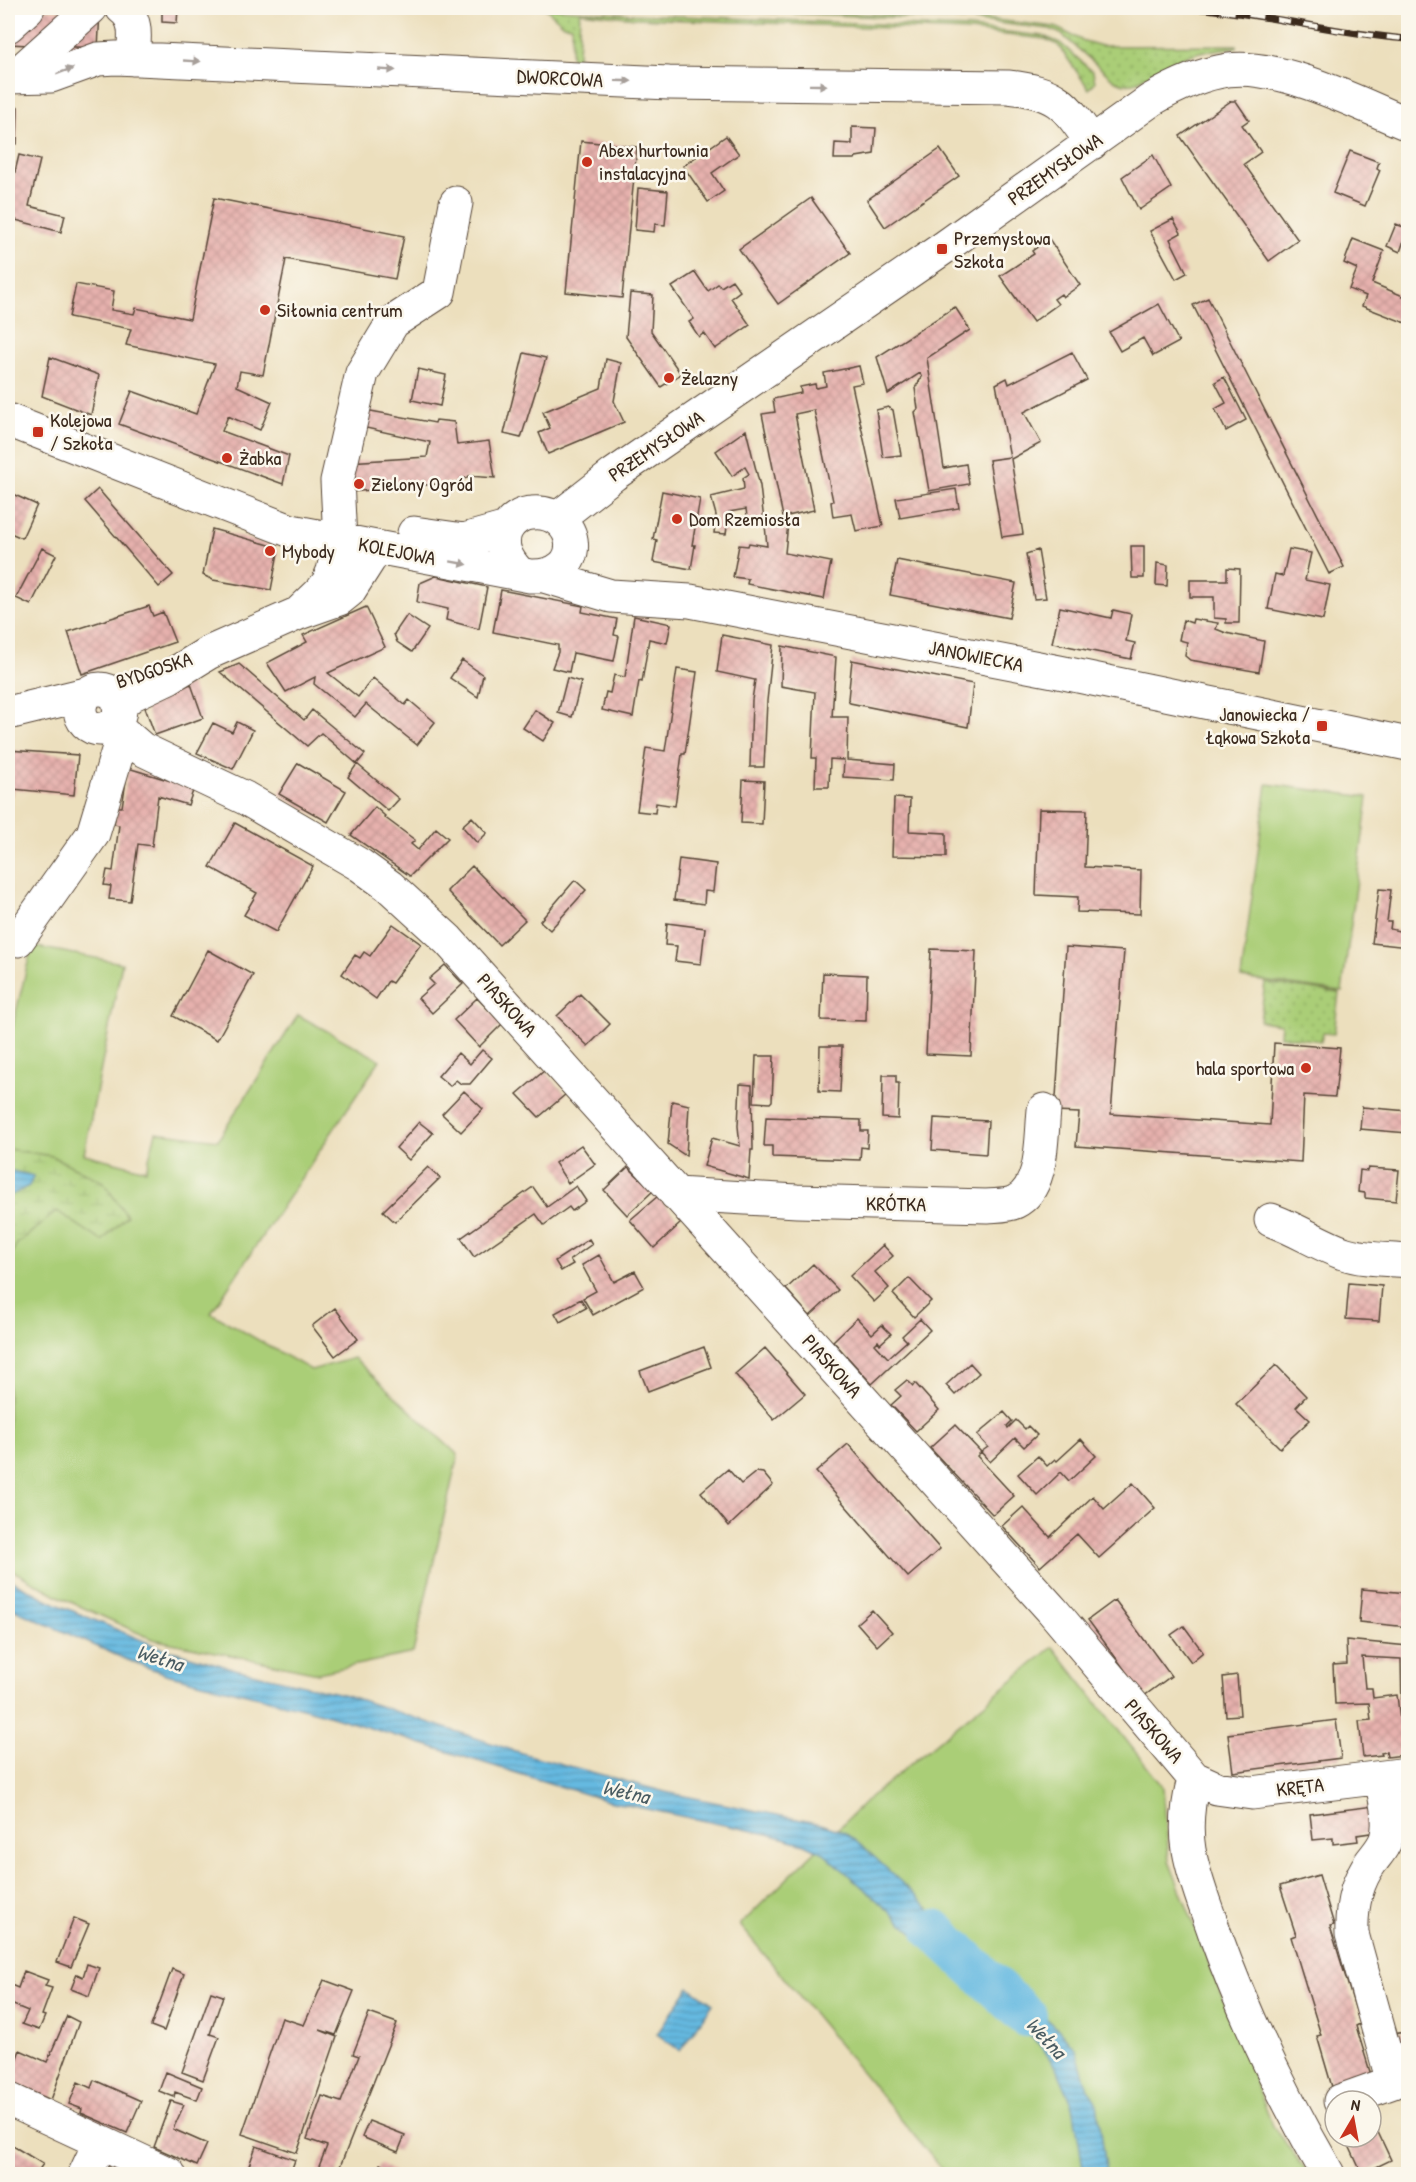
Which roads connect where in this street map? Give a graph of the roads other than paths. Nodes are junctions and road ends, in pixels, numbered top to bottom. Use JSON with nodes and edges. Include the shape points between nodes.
{"nodes":[{"id":1,"x":28,"y":8,"type":"edge"},
{"id":2,"x":60,"y":8,"type":"edge"},
{"id":3,"x":92,"y":8,"type":"edge"},
{"id":4,"x":122,"y":8,"type":"edge"},
{"id":5,"x":8,"y":26,"type":"edge"},
{"id":6,"x":134,"y":59,"type":"junction"},
{"id":7,"x":10,"y":70,"type":"edge"},
{"id":8,"x":1408,"y":124,"type":"edge"},
{"id":9,"x":1092,"y":143,"type":"junction"},
{"id":10,"x":456,"y":203,"type":"dead end"},
{"id":11,"x":8,"y":420,"type":"edge"},
{"id":12,"x":558,"y":518,"type":"junction"},
{"id":13,"x":507,"y":528,"type":"junction"},
{"id":14,"x":340,"y":530,"type":"junction"},
{"id":15,"x":380,"y":548,"type":"junction"},
{"id":16,"x":571,"y":555,"type":"junction"},
{"id":17,"x":531,"y":574,"type":"junction"},
{"id":18,"x":690,"y":601,"type":"junction"},
{"id":19,"x":299,"y":613,"type":"junction"},
{"id":20,"x":8,"y":712,"type":"edge"},
{"id":21,"x":104,"y":712,"type":"junction"},
{"id":22,"x":8,"y":725,"type":"edge"},
{"id":23,"x":1408,"y":744,"type":"edge"},
{"id":24,"x":18,"y":940,"type":"dead end"},
{"id":25,"x":1044,"y":1110,"type":"dead end"},
{"id":26,"x":676,"y":1194,"type":"junction"},
{"id":27,"x":1271,"y":1220,"type":"dead end"},
{"id":28,"x":1408,"y":1261,"type":"edge"},
{"id":29,"x":1395,"y":1776,"type":"edge"},
{"id":30,"x":1194,"y":1778,"type":"junction"},
{"id":31,"x":1373,"y":2089,"type":"edge"},
{"id":32,"x":8,"y":2099,"type":"edge"},
{"id":33,"x":1323,"y":2107,"type":"edge"},
{"id":34,"x":1296,"y":2117,"type":"junction"},
{"id":35,"x":100,"y":2142,"type":"junction"},
{"id":36,"x":85,"y":2175,"type":"edge"},
{"id":37,"x":169,"y":2175,"type":"edge"},
{"id":38,"x":1329,"y":2175,"type":"edge"}],
"edges":[{"from":1,"to":5,"type":"street"},
{"from":2,"to":7,"type":"street"},
{"from":3,"to":7,"type":"street"},
{"from":4,"to":6,"type":"street","via":[[135,26]]},
{"from":7,"to":6,"type":"street","name":"DWORCOWA","one_way":true,"via":[[51,76],[98,59]]},
{"from":6,"to":9,"type":"street","name":"DWORCOWA","one_way":true,"via":[[647,82],[1008,87],[1046,94],[1058,101],[1070,111]]},
{"from":8,"to":9,"type":"street","name":"PRZEMYSŁOWA","via":[[1283,75],[1229,70],[1174,87]]},
{"from":9,"to":12,"type":"street","name":"PRZEMYSŁOWA","via":[[613,475]]},
{"from":10,"to":14,"type":"street","name":"BYDGOSKA","via":[[439,292],[393,322],[362,373],[337,481]]},
{"from":11,"to":14,"type":"street","name":"KOLEJOWA","via":[[291,531]]},
{"from":12,"to":13,"type":"street","via":[[549,513],[525,513]]},
{"from":12,"to":16,"type":"street","via":[[570,536]]},
{"from":13,"to":14,"type":"street","name":"KOLEJOWA","via":[[464,540]]},
{"from":13,"to":17,"type":"street","via":[[504,550],[508,561]]},
{"from":14,"to":15,"type":"street","name":"KOLEJOWA"},
{"from":14,"to":19,"type":"street","name":"BYDGOSKA","via":[[328,583]]},
{"from":15,"to":17,"type":"street","name":"KOLEJOWA","one_way":true},
{"from":15,"to":19,"type":"street","name":"BYDGOSKA","via":[[344,595]]},
{"from":16,"to":17,"type":"street","via":[[555,573]]},
{"from":16,"to":18,"type":"street","via":[[613,577]]},
{"from":17,"to":18,"type":"street","name":"JANOWIECKA","via":[[611,596]]},
{"from":18,"to":23,"type":"street","name":"JANOWIECKA"},
{"from":19,"to":21,"type":"street","name":"BYDGOSKA","via":[[208,653],[141,670]]},
{"from":20,"to":21,"type":"street","name":"BYDGOSKA"},
{"from":21,"to":22,"type":"street"},
{"from":21,"to":24,"type":"street","via":[[93,834]]},
{"from":21,"to":26,"type":"street","name":"PIASKOWA","via":[[152,755],[207,779],[309,834],[389,886],[448,940]]},
{"from":25,"to":26,"type":"street","name":"KRÓTKA","via":[[1037,1176],[1029,1192],[1012,1203],[987,1206],[797,1201]]},
{"from":26,"to":30,"type":"street","name":"PIASKOWA","via":[[1052,1610]]},
{"from":27,"to":28,"type":"street","via":[[1344,1254]]},
{"from":29,"to":30,"type":"street","name":"KRĘTA","via":[[1252,1793],[1216,1788]]},
{"from":29,"to":31,"type":"street","via":[[1387,1837],[1359,1883],[1351,1918],[1352,1934],[1393,2082]]},
{"from":30,"to":34,"type":"street","name":"PIASKOWA","via":[[1187,1823],[1203,1899],[1230,1975]]},
{"from":32,"to":35,"type":"street"},
{"from":33,"to":34,"type":"street"},
{"from":34,"to":38,"type":"street","name":"PIASKOWA"},
{"from":35,"to":36,"type":"street"},
{"from":35,"to":37,"type":"street"}]}
